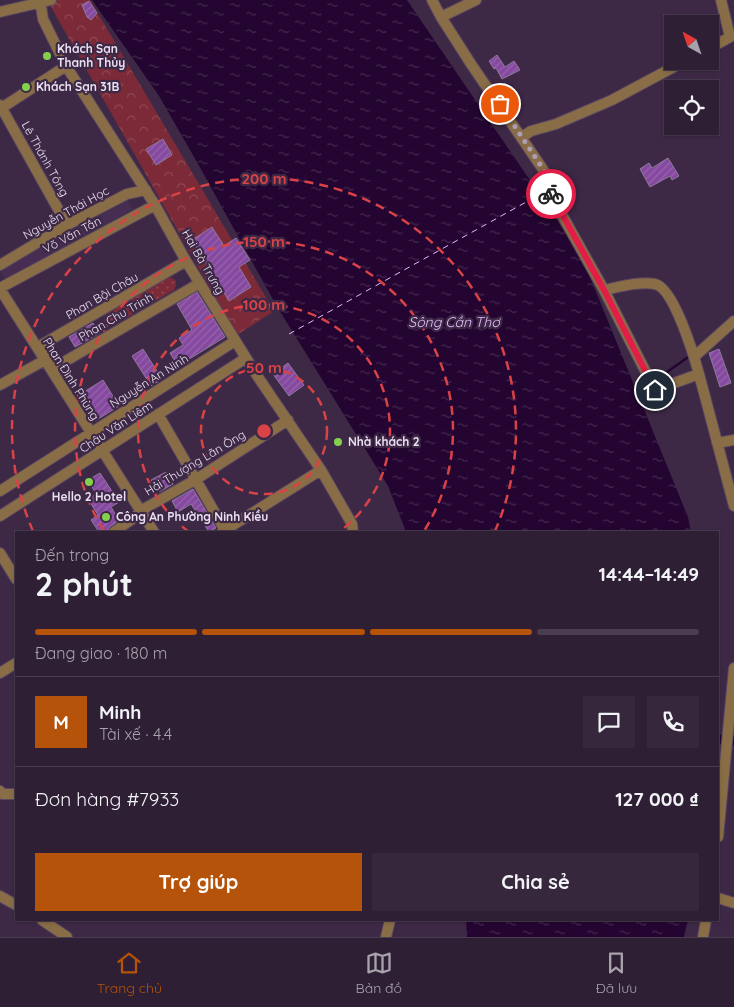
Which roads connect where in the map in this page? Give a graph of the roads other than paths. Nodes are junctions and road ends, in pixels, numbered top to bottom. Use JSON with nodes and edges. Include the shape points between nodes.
{"nodes":[{"id":1,"x":51,"y":0,"type":"edge"},
{"id":2,"x":432,"y":0,"type":"edge"},
{"id":3,"x":476,"y":0,"type":"edge"},
{"id":4,"x":721,"y":0,"type":"edge"},
{"id":5,"x":40,"y":1,"type":"edge"},
{"id":6,"x":0,"y":12,"type":"edge"},
{"id":7,"x":441,"y":18,"type":"junction"},
{"id":8,"x":719,"y":44,"type":"edge"},
{"id":9,"x":66,"y":66,"type":"junction"},
{"id":10,"x":668,"y":70,"type":"edge"},
{"id":11,"x":1,"y":107,"type":"edge"},
{"id":12,"x":522,"y":137,"type":"junction"},
{"id":13,"x":146,"y":190,"type":"junction"},
{"id":14,"x":155,"y":205,"type":"junction"},
{"id":15,"x":68,"y":225,"type":"junction"},
{"id":16,"x":186,"y":261,"type":"junction"},
{"id":17,"x":0,"y":264,"type":"edge"},
{"id":18,"x":200,"y":283,"type":"junction"},
{"id":19,"x":0,"y":289,"type":"edge"},
{"id":20,"x":604,"y":290,"type":"junction"},
{"id":21,"x":734,"y":321,"type":"edge"},
{"id":22,"x":235,"y":341,"type":"junction"},
{"id":23,"x":693,"y":354,"type":"junction"},
{"id":24,"x":246,"y":358,"type":"junction"},
{"id":25,"x":44,"y":360,"type":"junction"},
{"id":26,"x":698,"y":374,"type":"junction"},
{"id":27,"x":0,"y":385,"type":"edge"},
{"id":28,"x":158,"y":414,"type":"junction"},
{"id":29,"x":288,"y":420,"type":"junction"},
{"id":30,"x":91,"y":433,"type":"junction"},
{"id":31,"x":734,"y":440,"type":"edge"},
{"id":32,"x":717,"y":443,"type":"junction"},
{"id":33,"x":102,"y":450,"type":"junction"},
{"id":34,"x":321,"y":470,"type":"junction"},
{"id":35,"x":196,"y":480,"type":"junction"},
{"id":36,"x":0,"y":490,"type":"edge"},
{"id":37,"x":734,"y":506,"type":"edge"},
{"id":38,"x":140,"y":511,"type":"junction"},
{"id":39,"x":0,"y":516,"type":"edge"},
{"id":40,"x":115,"y":531,"type":"edge"},
{"id":41,"x":153,"y":531,"type":"edge"},
{"id":42,"x":223,"y":531,"type":"edge"},
{"id":43,"x":226,"y":531,"type":"edge"},
{"id":44,"x":354,"y":531,"type":"edge"},
{"id":45,"x":0,"y":554,"type":"edge"},
{"id":46,"x":15,"y":577,"type":"edge"},
{"id":47,"x":15,"y":664,"type":"edge"},
{"id":48,"x":734,"y":668,"type":"edge"},
{"id":49,"x":0,"y":673,"type":"edge"},
{"id":50,"x":730,"y":732,"type":"edge"},
{"id":51,"x":1,"y":793,"type":"edge"},
{"id":52,"x":15,"y":794,"type":"edge"},
{"id":53,"x":719,"y":827,"type":"edge"},
{"id":54,"x":0,"y":896,"type":"edge"},
{"id":55,"x":719,"y":898,"type":"edge"},
{"id":56,"x":734,"y":903,"type":"edge"},
{"id":57,"x":15,"y":904,"type":"edge"},
{"id":58,"x":43,"y":921,"type":"edge"},
{"id":59,"x":390,"y":921,"type":"edge"},
{"id":60,"x":706,"y":921,"type":"edge"},
{"id":61,"x":67,"y":937,"type":"edge"},
{"id":62,"x":386,"y":937,"type":"edge"},
{"id":63,"x":703,"y":937,"type":"edge"}],
"edges":[{"from":1,"to":5,"type":"street"},
{"from":2,"to":7,"type":"street"},
{"from":3,"to":7,"type":"street"},
{"from":4,"to":8,"type":"street","via":[[730,38]]},
{"from":5,"to":6,"type":"street"},
{"from":5,"to":9,"type":"street","name":"Hai Bà Trưng","via":[[43,20]]},
{"from":7,"to":12,"type":"street"},
{"from":9,"to":11,"type":"street"},
{"from":9,"to":13,"type":"street","name":"Hai Bà Trưng"},
{"from":10,"to":12,"type":"street","via":[[612,100]]},
{"from":11,"to":15,"type":"street","name":"Lê Thánh Tông"},
{"from":12,"to":20,"type":"street","via":[[555,187],[544,192]]},
{"from":13,"to":14,"type":"street","name":"Hai Bà Trưng"},
{"from":13,"to":15,"type":"street","name":"Nguyễn Thái Học","via":[[127,194]]},
{"from":14,"to":16,"type":"street","name":"Hai Bà Trưng"},
{"from":14,"to":19,"type":"street","name":"Võ Văn Tần"},
{"from":15,"to":17,"type":"street","name":"Nguyễn Thái Học"},
{"from":16,"to":18,"type":"street","name":"Hai Bà Trưng"},
{"from":16,"to":25,"type":"street","name":"Phan Bội Châu","via":[[43,344]]},
{"from":18,"to":22,"type":"street","name":"Hai Bà Trưng"},
{"from":18,"to":25,"type":"street","name":"Phan Chu Trinh","via":[[57,366]]},
{"from":19,"to":25,"type":"street","name":"Phan Đình Phùng"},
{"from":20,"to":23,"type":"street","via":[[637,285],[660,286],[677,311]]},
{"from":20,"to":26,"type":"street","via":[[655,390]]},
{"from":21,"to":23,"type":"street"},
{"from":22,"to":24,"type":"street","name":"Hai Bà Trưng"},
{"from":22,"to":30,"type":"street","name":"Nguyễn An Ninh"},
{"from":23,"to":26,"type":"street"},
{"from":24,"to":28,"type":"street","name":"Châu Văn Liêm"},
{"from":24,"to":29,"type":"street","name":"Hai Bà Trưng"},
{"from":25,"to":27,"type":"street"},
{"from":25,"to":30,"type":"street","name":"Phan Đình Phùng"},
{"from":26,"to":32,"type":"street"},
{"from":28,"to":33,"type":"street","name":"Châu Văn Liêm"},
{"from":28,"to":35,"type":"street"},
{"from":29,"to":34,"type":"street","name":"Hai Bà Trưng"},
{"from":29,"to":35,"type":"street","name":"Hải Thượng Lãn Ông"},
{"from":30,"to":33,"type":"street","name":"Phan Đình Phùng"},
{"from":30,"to":36,"type":"street","name":"Nguyễn An Ninh"},
{"from":31,"to":32,"type":"street"},
{"from":32,"to":37,"type":"street"},
{"from":33,"to":38,"type":"street","name":"Phan Đình Phùng"},
{"from":33,"to":39,"type":"street","name":"Châu Văn Liêm"},
{"from":34,"to":43,"type":"street"},
{"from":34,"to":44,"type":"street","name":"Hai Bà Trưng"},
{"from":35,"to":38,"type":"street","name":"Hải Thượng Lãn Ông"},
{"from":35,"to":42,"type":"street"},
{"from":38,"to":40,"type":"street","name":"Hải Thượng Lãn Ông"},
{"from":38,"to":41,"type":"street","name":"Phan Đình Phùng"},
{"from":45,"to":46,"type":"street"},
{"from":47,"to":49,"type":"street"},
{"from":48,"to":50,"type":"street"},
{"from":50,"to":53,"type":"street"},
{"from":51,"to":52,"type":"street"},
{"from":54,"to":57,"type":"street"},
{"from":55,"to":56,"type":"street"},
{"from":58,"to":61,"type":"street"},
{"from":59,"to":62,"type":"street"},
{"from":60,"to":63,"type":"street"}]}
